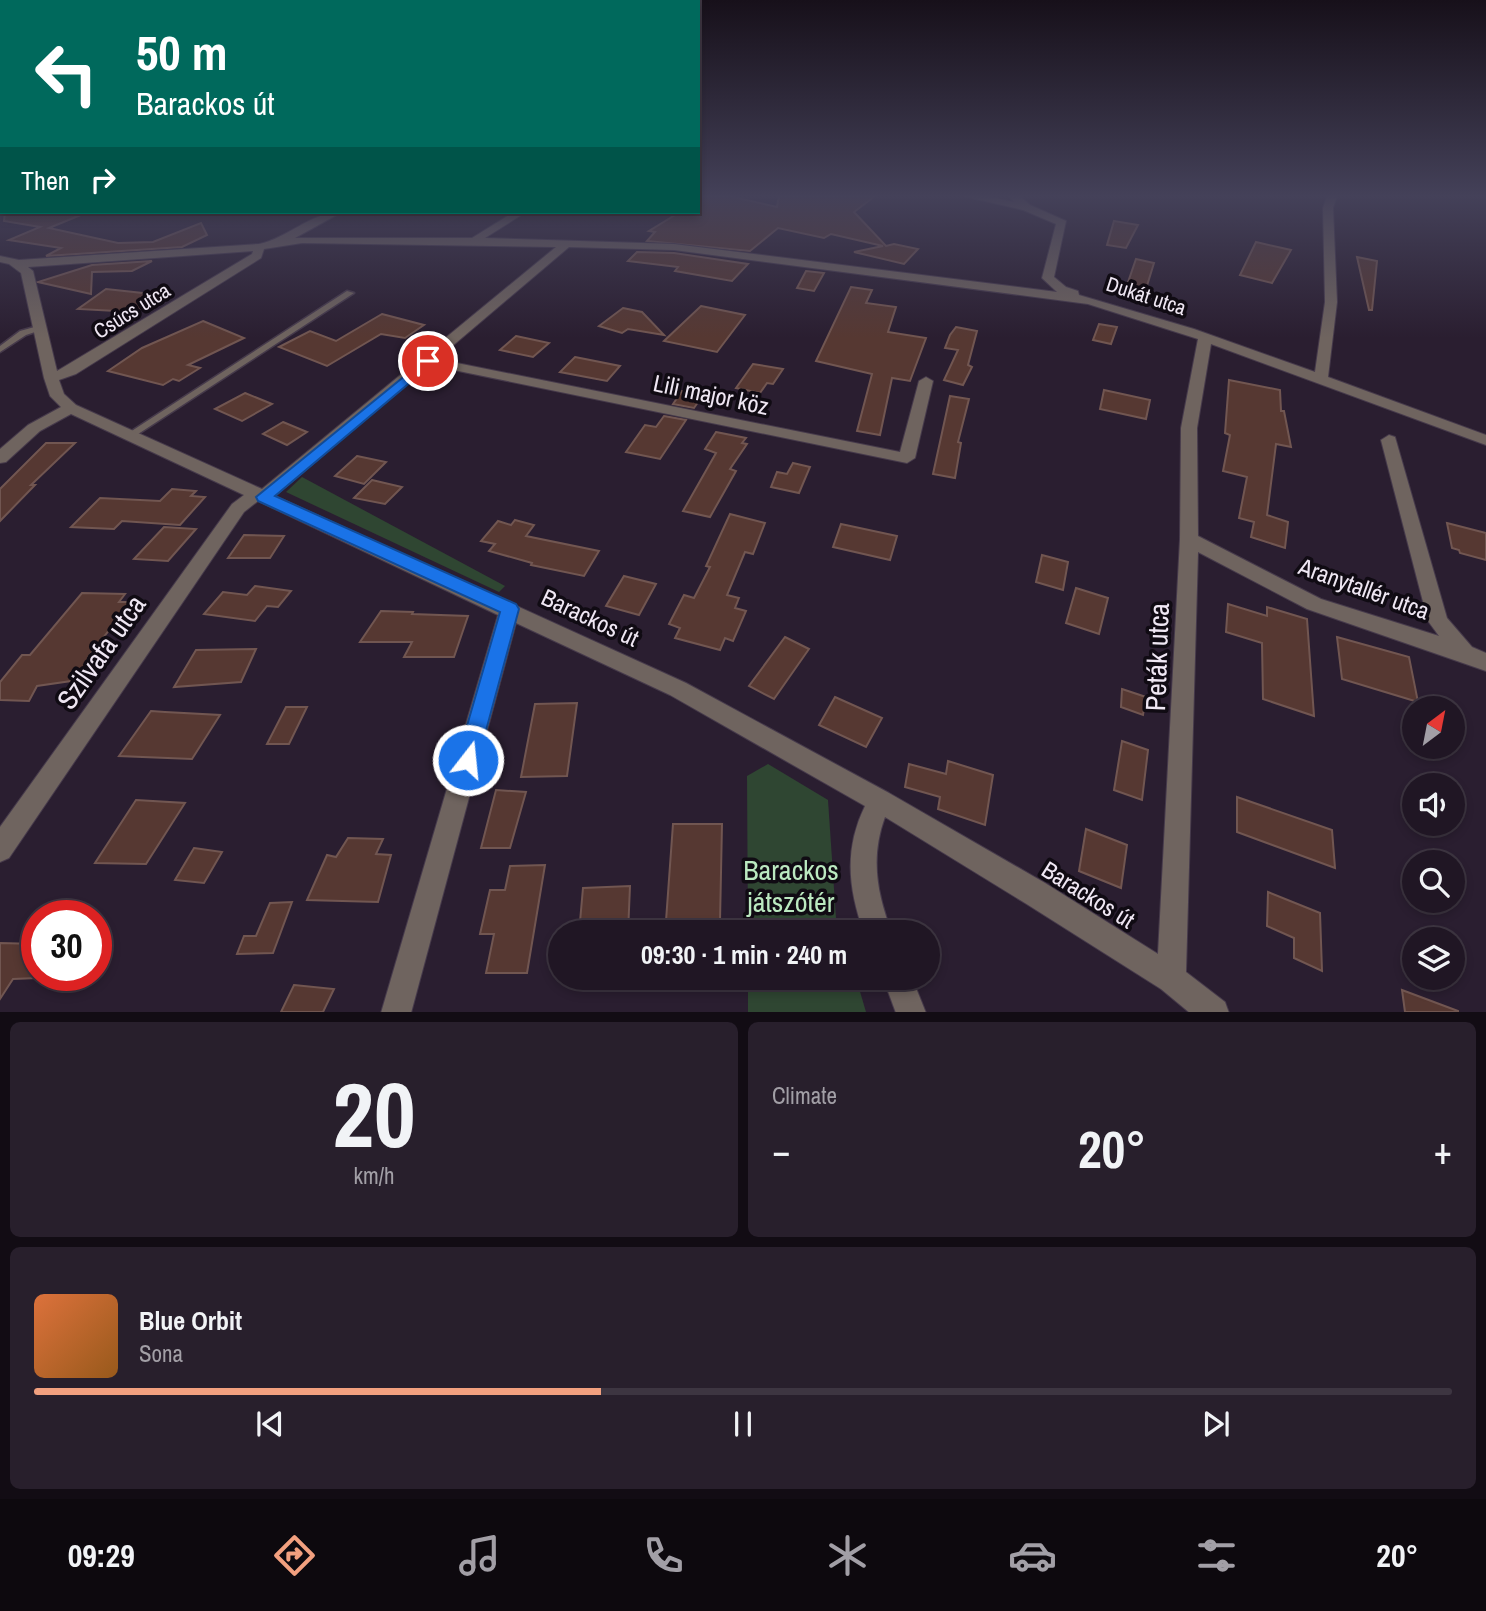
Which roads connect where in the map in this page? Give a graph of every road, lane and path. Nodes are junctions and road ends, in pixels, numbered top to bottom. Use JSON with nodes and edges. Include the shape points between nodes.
{"nodes":[{"id":1,"x":279,"y":243,"type":"edge"},
{"id":2,"x":567,"y":243,"type":"edge"},
{"id":3,"x":572,"y":243,"type":"edge"},
{"id":4,"x":1057,"y":243,"type":"edge"},
{"id":5,"x":1329,"y":243,"type":"edge"},
{"id":6,"x":274,"y":244,"type":"joint"},
{"id":7,"x":259,"y":247,"type":"junction"},
{"id":8,"x":0,"y":259,"type":"edge"},
{"id":9,"x":18,"y":264,"type":"junction"},
{"id":10,"x":350,"y":293,"type":"dead end"},
{"id":11,"x":1089,"y":300,"type":"junction"},
{"id":12,"x":38,"y":328,"type":"junction"},
{"id":13,"x":1205,"y":339,"type":"junction"},
{"id":14,"x":0,"y":350,"type":"edge"},
{"id":15,"x":428,"y":361,"type":"junction"},
{"id":16,"x":1321,"y":377,"type":"junction"},
{"id":17,"x":51,"y":378,"type":"junction"},
{"id":18,"x":926,"y":380,"type":"dead end"},
{"id":19,"x":71,"y":408,"type":"junction"},
{"id":20,"x":129,"y":436,"type":"junction"},
{"id":21,"x":1389,"y":440,"type":"dead end"},
{"id":22,"x":1486,"y":440,"type":"edge"},
{"id":23,"x":0,"y":458,"type":"edge"},
{"id":24,"x":260,"y":496,"type":"junction"},
{"id":25,"x":1189,"y":538,"type":"junction"},
{"id":26,"x":510,"y":609,"type":"junction"},
{"id":27,"x":1465,"y":653,"type":"junction"},
{"id":28,"x":1486,"y":662,"type":"edge"},
{"id":29,"x":880,"y":801,"type":"junction"},
{"id":30,"x":0,"y":849,"type":"edge"},
{"id":31,"x":875,"y":920,"type":"edge"},
{"id":32,"x":1171,"y":979,"type":"junction"},
{"id":33,"x":902,"y":990,"type":"edge"},
{"id":34,"x":396,"y":1012,"type":"edge"},
{"id":35,"x":911,"y":1012,"type":"edge"},
{"id":36,"x":1213,"y":1012,"type":"edge"}],
"edges":[{"from":1,"to":6,"type":"street","name":"Dukát utca"},
{"from":2,"to":15,"type":"street","name":"Szilvafa utca"},
{"from":3,"to":11,"type":"street","name":"Dukát utca","via":[[709,250]]},
{"from":4,"to":11,"type":"street","via":[[1048,278],[1062,290]]},
{"from":5,"to":16,"type":"street","via":[[1331,302]]},
{"from":6,"to":7,"type":"street"},
{"from":7,"to":9,"type":"street"},
{"from":7,"to":17,"type":"street","name":"Csúcs utca","via":[[257,256],[71,371]]},
{"from":8,"to":9,"type":"street"},
{"from":9,"to":12,"type":"street","name":"Barackos út","via":[[27,271]]},
{"from":10,"to":20,"type":"lane"},
{"from":11,"to":13,"type":"street","name":"Dukát utca"},
{"from":12,"to":14,"type":"lane"},
{"from":12,"to":17,"type":"street","name":"Barackos út"},
{"from":13,"to":16,"type":"street","name":"Dukát utca"},
{"from":13,"to":25,"type":"street","name":"Peták utca","via":[[1189,428]]},
{"from":15,"to":18,"type":"street","name":"Lili major köz","via":[[907,458]]},
{"from":15,"to":24,"type":"street","name":"Szilvafa utca"},
{"from":16,"to":22,"type":"street","name":"Dukát utca"},
{"from":17,"to":19,"type":"street","name":"Barackos út","via":[[57,396]]},
{"from":19,"to":20,"type":"street","name":"Barackos út"},
{"from":19,"to":23,"type":"street","via":[[34,428]]},
{"from":20,"to":24,"type":"street","name":"Barackos út"},
{"from":21,"to":27,"type":"street","via":[[1438,621]]},
{"from":24,"to":26,"type":"street","name":"Barackos út"},
{"from":24,"to":30,"type":"street","name":"Szilvafa utca","via":[[239,508]]},
{"from":25,"to":27,"type":"street","name":"Aranytallér utca","via":[[1314,604]]},
{"from":25,"to":32,"type":"street","name":"Peták utca"},
{"from":26,"to":29,"type":"street","name":"Barackos út","via":[[678,689]]},
{"from":26,"to":34,"type":"street"},
{"from":27,"to":28,"type":"street","name":"Aranytallér utca"},
{"from":29,"to":31,"type":"street","via":[[862,843],[861,866]]},
{"from":29,"to":32,"type":"street","name":"Barackos út"},
{"from":32,"to":36,"type":"street","name":"Barackos út"},
{"from":33,"to":35,"type":"street"}]}
